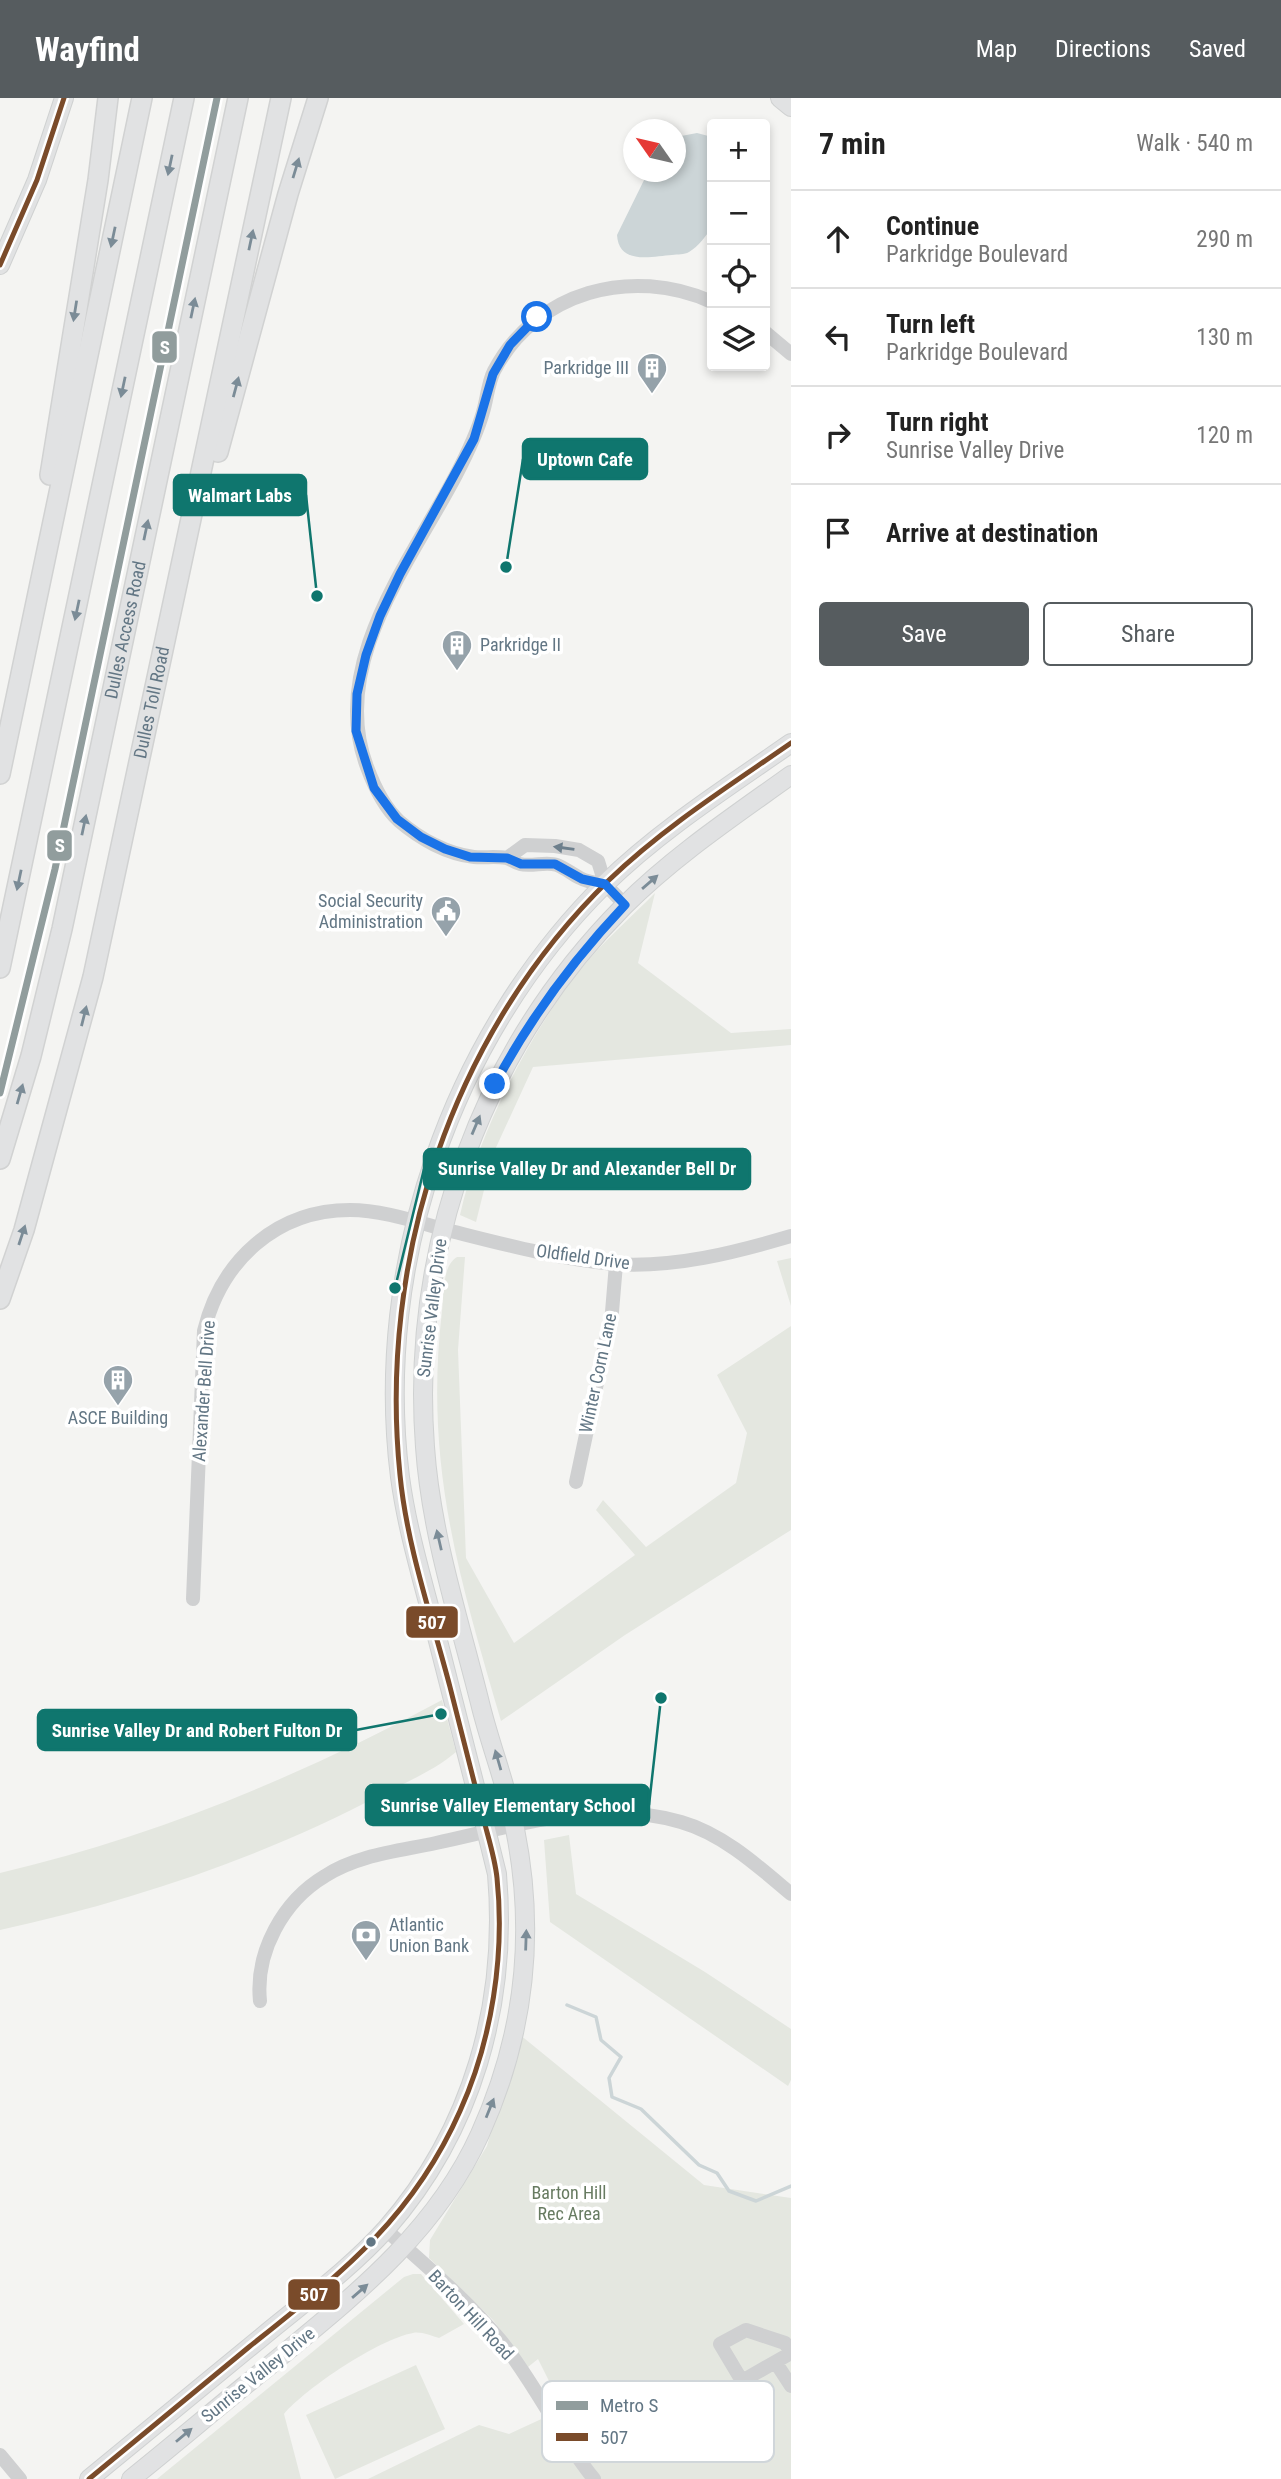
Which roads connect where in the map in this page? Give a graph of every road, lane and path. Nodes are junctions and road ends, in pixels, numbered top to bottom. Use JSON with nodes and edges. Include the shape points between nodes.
{"nodes":[{"id":1,"x":64,"y":98,"type":"edge"},
{"id":2,"x":108,"y":98,"type":"edge"},
{"id":3,"x":142,"y":98,"type":"edge"},
{"id":4,"x":184,"y":98,"type":"edge"},
{"id":5,"x":238,"y":98,"type":"edge"},
{"id":6,"x":281,"y":98,"type":"edge"},
{"id":7,"x":318,"y":98,"type":"edge"},
{"id":8,"x":780,"y":98,"type":"edge"},
{"id":9,"x":791,"y":107,"type":"edge"},
{"id":10,"x":0,"y":265,"type":"edge"},
{"id":11,"x":707,"y":300,"type":"edge"},
{"id":12,"x":770,"y":336,"type":"edge"},
{"id":13,"x":791,"y":354,"type":"edge"},
{"id":14,"x":161,"y":666,"type":"junction"},
{"id":15,"x":18,"y":687,"type":"junction"},
{"id":16,"x":791,"y":743,"type":"edge"},
{"id":17,"x":0,"y":774,"type":"edge"},
{"id":18,"x":791,"y":775,"type":"edge"},
{"id":19,"x":507,"y":858,"type":"junction"},
{"id":20,"x":605,"y":884,"type":"junction"},
{"id":21,"x":625,"y":905,"type":"junction"},
{"id":22,"x":0,"y":968,"type":"edge"},
{"id":23,"x":0,"y":1159,"type":"edge"},
{"id":24,"x":416,"y":1222,"type":"junction"},
{"id":25,"x":442,"y":1229,"type":"junction"},
{"id":26,"x":791,"y":1236,"type":"edge"},
{"id":27,"x":616,"y":1264,"type":"junction"},
{"id":28,"x":0,"y":1300,"type":"edge"},
{"id":29,"x":576,"y":1482,"type":"dead end"},
{"id":30,"x":193,"y":1599,"type":"dead end"},
{"id":31,"x":515,"y":1826,"type":"junction"},
{"id":32,"x":486,"y":1832,"type":"junction"},
{"id":33,"x":791,"y":1894,"type":"edge"},
{"id":34,"x":260,"y":2001,"type":"dead end"},
{"id":35,"x":385,"y":2229,"type":"junction"},
{"id":36,"x":405,"y":2247,"type":"junction"},
{"id":37,"x":791,"y":2352,"type":"edge"},
{"id":38,"x":776,"y":2362,"type":"junction"},
{"id":39,"x":791,"y":2386,"type":"edge"},
{"id":40,"x":542,"y":2402,"type":"edge"},
{"id":41,"x":0,"y":2455,"type":"edge"},
{"id":42,"x":581,"y":2462,"type":"edge"},
{"id":43,"x":20,"y":2479,"type":"edge"},
{"id":44,"x":89,"y":2479,"type":"edge"},
{"id":45,"x":131,"y":2479,"type":"edge"},
{"id":46,"x":594,"y":2479,"type":"edge"}],
"edges":[{"from":1,"to":10,"type":"main road","via":[[37,180]]},
{"from":2,"to":15,"type":"highway","one_way":true},
{"from":3,"to":15,"type":"highway","one_way":true},
{"from":4,"to":22,"type":"highway","one_way":true},
{"from":23,"to":5,"type":"highway","name":"Dulles Access Road","one_way":true,"via":[[62,929]]},
{"from":14,"to":6,"type":"highway","name":"Dulles Toll Road","one_way":true},
{"from":14,"to":7,"type":"highway","one_way":true},
{"from":8,"to":9,"type":"main road"},
{"from":11,"to":19,"type":"street","via":[[652,288],[608,288],[569,298],[537,317],[510,345],[493,374],[474,439],[405,563],[366,655],[357,694],[356,731],[374,788],[397,819],[421,837],[470,857]]},
{"from":12,"to":13,"type":"street"},
{"from":28,"to":14,"type":"highway","name":"Dulles Toll Road","one_way":true,"via":[[70,1069]]},
{"from":15,"to":17,"type":"highway"},
{"from":16,"to":20,"type":"main road","name":"Sunrise Valley Drive"},
{"from":21,"to":18,"type":"main road","name":"Sunrise Valley Drive","one_way":true,"via":[[678,858]]},
{"from":19,"to":20,"type":"street","via":[[521,864],[555,864],[582,879]]},
{"from":20,"to":19,"type":"street","one_way":true,"via":[[598,861],[579,850],[525,845]]},
{"from":20,"to":21,"type":"street"},
{"from":20,"to":24,"type":"main road","name":"Sunrise Valley Drive","via":[[516,995],[475,1063],[448,1122]]},
{"from":25,"to":21,"type":"main road","name":"Sunrise Valley Drive","one_way":true,"via":[[466,1149],[514,1048],[575,962]]},
{"from":24,"to":25,"type":"street","name":"Oldfield Drive"},
{"from":24,"to":30,"type":"street","name":"Alexander Bell Drive","via":[[352,1210],[310,1215],[256,1243],[222,1284],[209,1311],[204,1339]]},
{"from":24,"to":32,"type":"main road","name":"Sunrise Valley Drive","via":[[396,1354],[400,1476],[420,1577]]},
{"from":25,"to":27,"type":"street","name":"Oldfield Drive"},
{"from":31,"to":25,"type":"main road","name":"Sunrise Valley Drive","one_way":true,"via":[[441,1550],[425,1451],[426,1330]]},
{"from":26,"to":27,"type":"street","name":"Oldfield Drive","via":[[683,1262]]},
{"from":27,"to":29,"type":"street","name":"Winter Corn Lane","via":[[612,1312]]},
{"from":31,"to":32,"type":"street"},
{"from":31,"to":33,"type":"street","via":[[559,1816],[621,1812],[680,1821],[736,1850]]},
{"from":36,"to":31,"type":"main road","name":"Sunrise Valley Drive","one_way":true,"via":[[453,2182],[479,2136],[513,2039],[527,1937]]},
{"from":32,"to":34,"type":"street","via":[[365,1859],[325,1875],[294,1902],[272,1935],[260,1973]]},
{"from":32,"to":35,"type":"main road","name":"Sunrise Valley Drive","via":[[500,1914],[497,1972],[485,2046],[444,2147]]},
{"from":35,"to":36,"type":"street","name":"Barton Hill Road"},
{"from":35,"to":44,"type":"main road","name":"Sunrise Valley Drive","via":[[347,2267]]},
{"from":36,"to":40,"type":"street","name":"Barton Hill Road","via":[[500,2341]]},
{"from":45,"to":36,"type":"main road","name":"Sunrise Valley Drive","one_way":true,"via":[[346,2302]]},
{"from":37,"to":38,"type":"street"},
{"from":37,"to":38,"type":"street","via":[[785,2343],[746,2330],[720,2344],[742,2381]]},
{"from":38,"to":39,"type":"street"},
{"from":41,"to":43,"type":"street"},
{"from":42,"to":46,"type":"street","name":"Barton Hill Road"}]}
